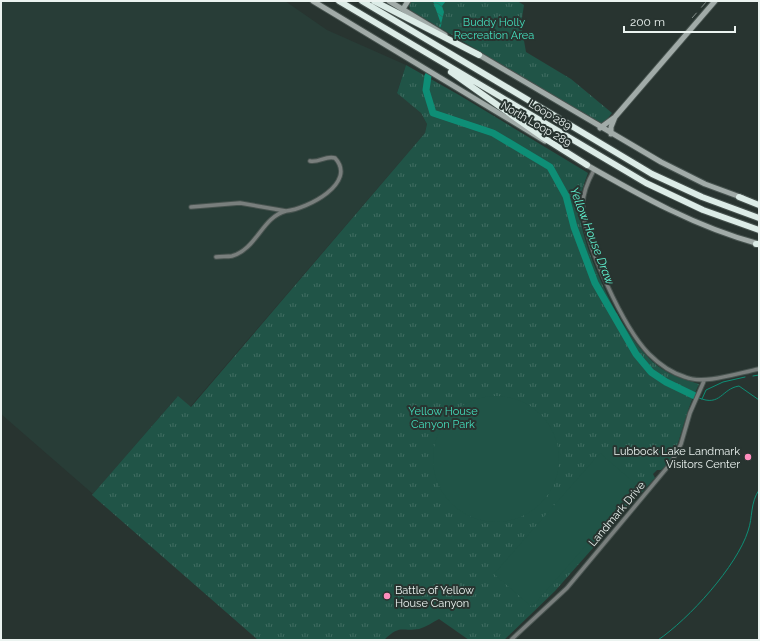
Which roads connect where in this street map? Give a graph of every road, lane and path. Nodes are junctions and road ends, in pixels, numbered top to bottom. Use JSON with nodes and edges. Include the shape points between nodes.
{"nodes":[{"id":1,"x":313,"y":1,"type":"edge"},
{"id":2,"x":339,"y":1,"type":"edge"},
{"id":3,"x":362,"y":1,"type":"edge"},
{"id":4,"x":374,"y":1,"type":"edge"},
{"id":5,"x":389,"y":1,"type":"edge"},
{"id":6,"x":408,"y":1,"type":"edge"},
{"id":7,"x":715,"y":1,"type":"edge"},
{"id":8,"x":403,"y":9,"type":"junction"},
{"id":9,"x":428,"y":54,"type":"junction"},
{"id":10,"x":479,"y":56,"type":"junction"},
{"id":11,"x":615,"y":117,"type":"junction"},
{"id":12,"x":600,"y":128,"type":"junction"},
{"id":13,"x":612,"y":134,"type":"junction"},
{"id":14,"x":310,"y":161,"type":"dead end"},
{"id":15,"x":587,"y":166,"type":"junction"},
{"id":16,"x":594,"y":170,"type":"junction"},
{"id":17,"x":739,"y":197,"type":"joint"},
{"id":18,"x":759,"y":203,"type":"edge"},
{"id":19,"x":191,"y":207,"type":"dead end"},
{"id":20,"x":286,"y":210,"type":"junction"},
{"id":21,"x":759,"y":218,"type":"edge"},
{"id":22,"x":759,"y":230,"type":"edge"},
{"id":23,"x":758,"y":244,"type":"edge"},
{"id":24,"x":216,"y":256,"type":"dead end"},
{"id":25,"x":759,"y":369,"type":"edge"},
{"id":26,"x":704,"y":381,"type":"junction"},
{"id":27,"x":512,"y":640,"type":"edge"}],
"edges":[{"from":1,"to":15,"type":"main road","name":"North Loop 289"},
{"from":2,"to":9,"type":"highway","name":"Loop 289"},
{"from":3,"to":21,"type":"highway","name":"Loop 289","via":[[646,170],[702,197]]},
{"from":4,"to":10,"type":"highway"},
{"from":5,"to":8,"type":"main road"},
{"from":6,"to":8,"type":"main road"},
{"from":7,"to":11,"type":"main road"},
{"from":8,"to":10,"type":"main road"},
{"from":9,"to":15,"type":"highway"},
{"from":9,"to":22,"type":"highway","name":"Loop 289","via":[[646,183],[703,210]]},
{"from":10,"to":12,"type":"main road"},
{"from":11,"to":12,"type":"main road"},
{"from":11,"to":13,"type":"main road","via":[[611,127]]},
{"from":12,"to":13,"type":"main road"},
{"from":13,"to":17,"type":"main road","via":[[683,174]]},
{"from":14,"to":20,"type":"street","via":[[319,161],[329,156],[335,158],[341,167],[339,179],[329,192],[312,203]]},
{"from":15,"to":16,"type":"main road","name":"North Loop 289"},
{"from":16,"to":23,"type":"main road","name":"North Loop 289","via":[[684,217]]},
{"from":16,"to":26,"type":"street","via":[[583,197],[586,230],[628,323],[642,346],[659,363],[684,377]]},
{"from":17,"to":18,"type":"highway"},
{"from":19,"to":20,"type":"street","via":[[240,203]]},
{"from":20,"to":24,"type":"street","via":[[276,214],[244,250],[232,256]]},
{"from":25,"to":26,"type":"street"},
{"from":26,"to":27,"type":"street","name":"Landmark Drive","via":[[681,444],[671,463],[567,588]]}]}
